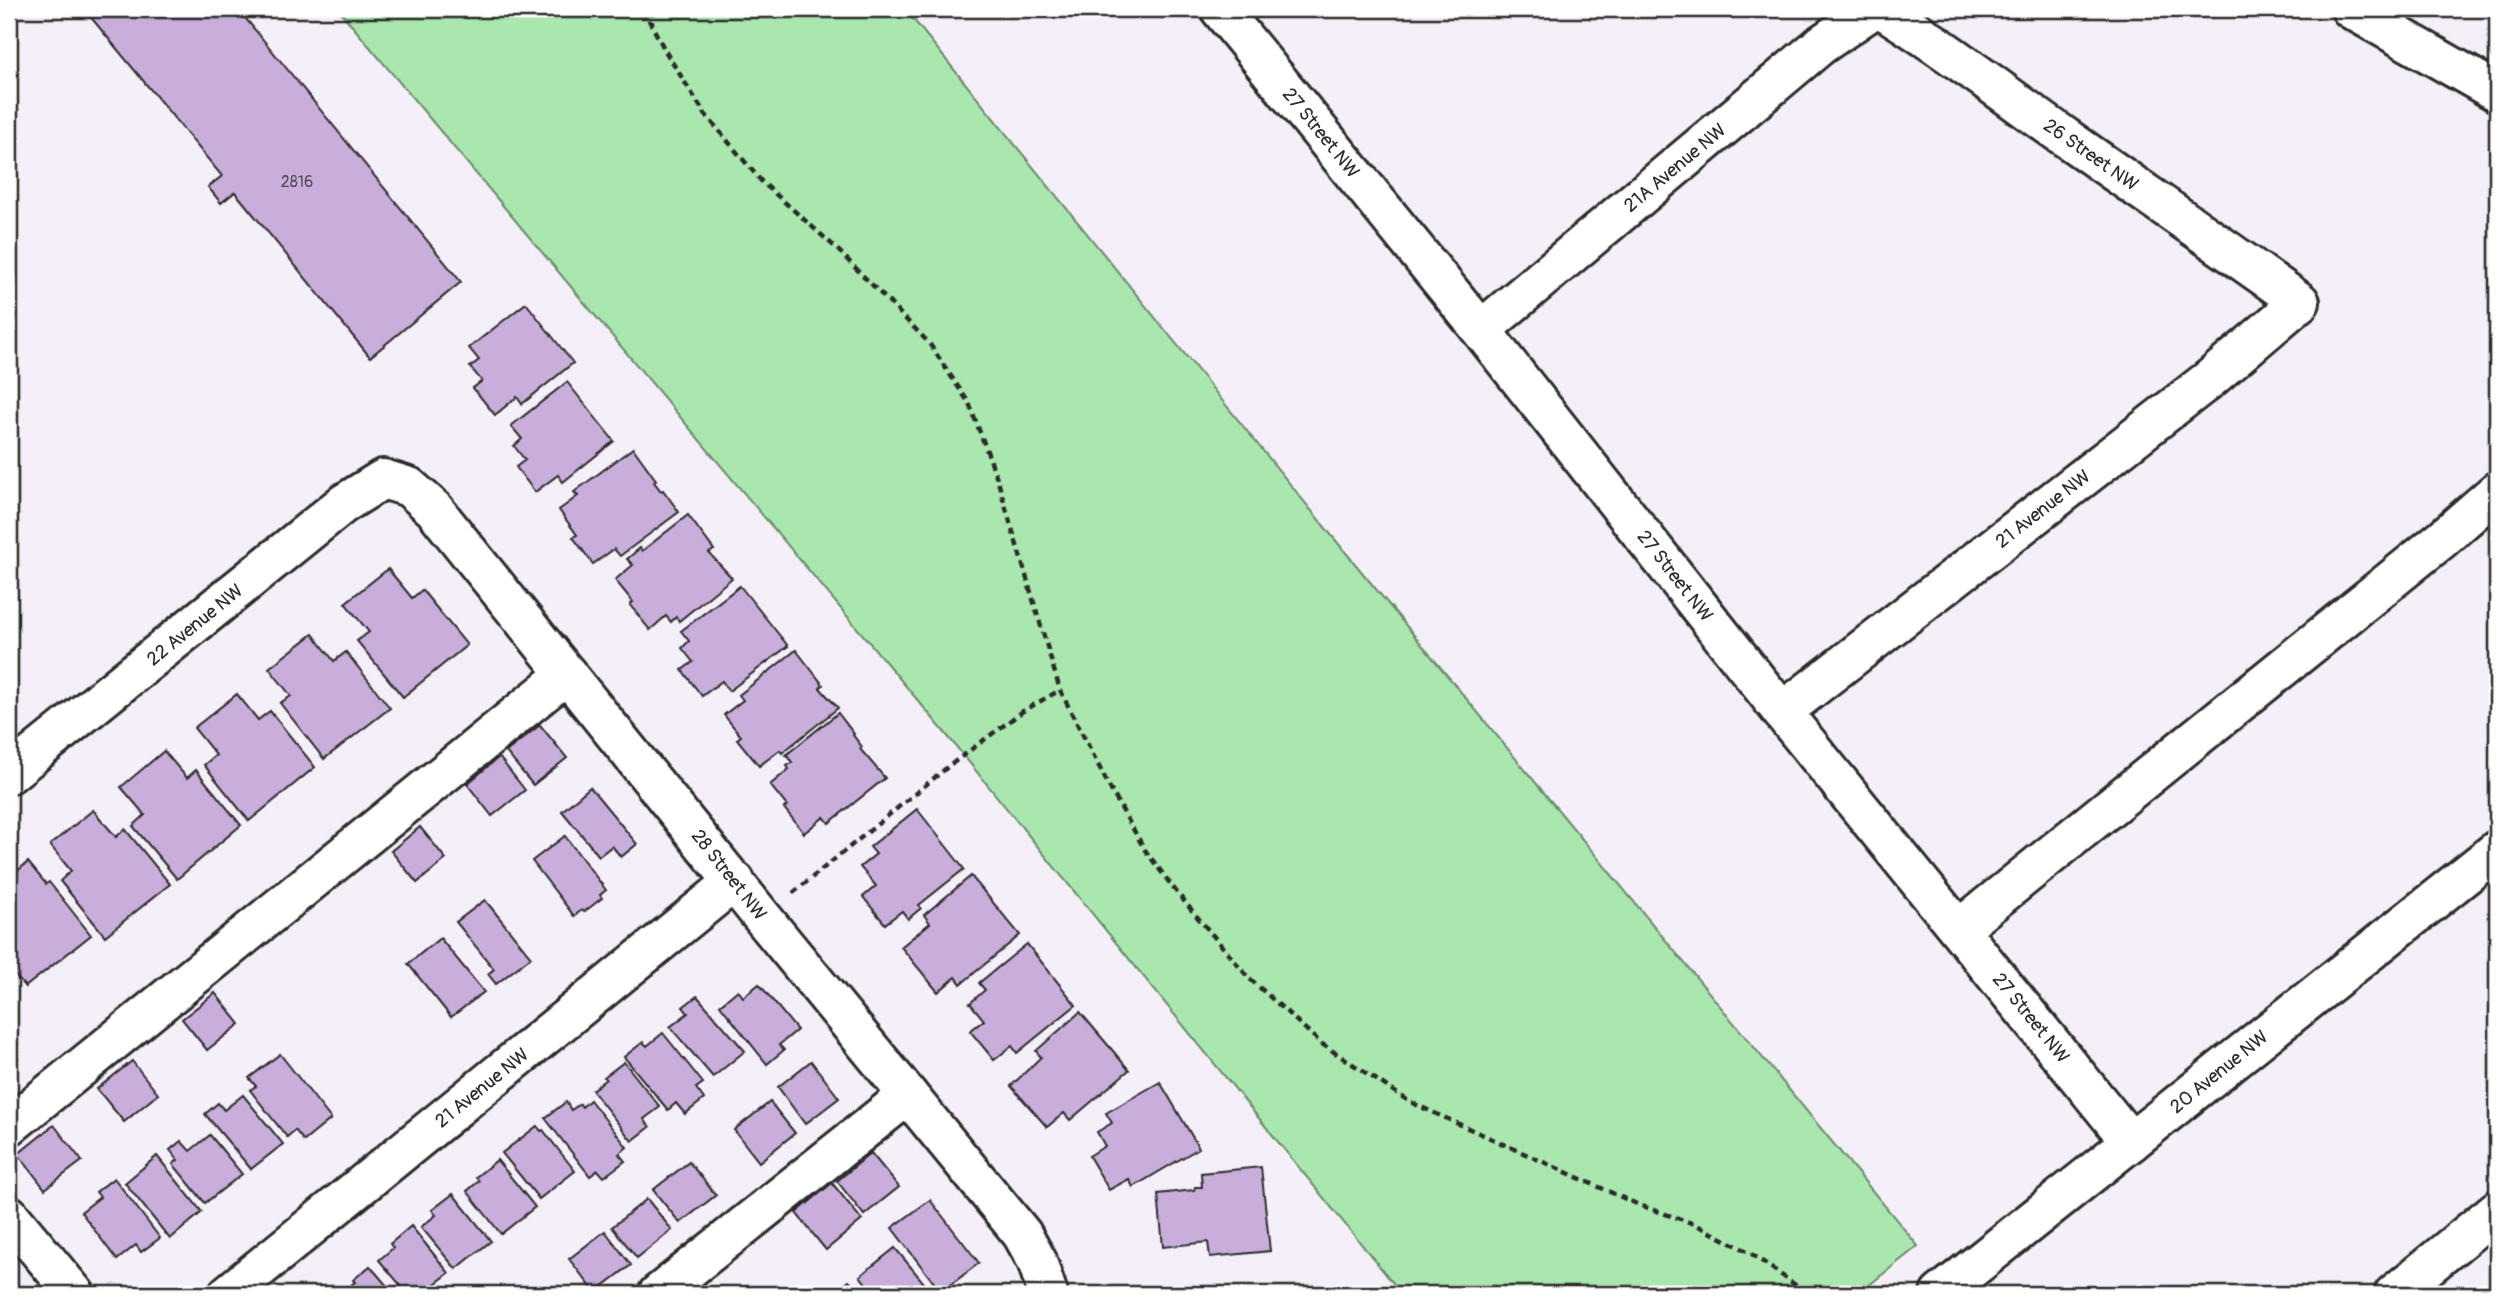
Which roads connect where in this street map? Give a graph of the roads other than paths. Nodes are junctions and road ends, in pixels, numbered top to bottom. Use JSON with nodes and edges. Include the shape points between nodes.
{"nodes":[{"id":1,"x":1220,"y":9,"type":"edge"},
{"id":2,"x":1872,"y":9,"type":"edge"},
{"id":3,"x":1882,"y":9,"type":"edge"},
{"id":4,"x":2351,"y":9,"type":"edge"},
{"id":5,"x":2497,"y":92,"type":"edge"},
{"id":6,"x":2300,"y":302,"type":"joint"},
{"id":7,"x":1481,"y":330,"type":"junction"},
{"id":8,"x":383,"y":479,"type":"joint"},
{"id":9,"x":2497,"y":491,"type":"edge"},
{"id":10,"x":566,"y":674,"type":"junction"},
{"id":11,"x":1782,"y":712,"type":"junction"},
{"id":12,"x":9,"y":774,"type":"edge"},
{"id":13,"x":2497,"y":850,"type":"edge"},
{"id":14,"x":735,"y":881,"type":"junction"},
{"id":15,"x":1959,"y":929,"type":"junction"},
{"id":16,"x":908,"y":1095,"type":"junction"},
{"id":17,"x":9,"y":1126,"type":"edge"},
{"id":18,"x":2131,"y":1142,"type":"junction"},
{"id":19,"x":2497,"y":1210,"type":"edge"},
{"id":20,"x":9,"y":1215,"type":"edge"},
{"id":21,"x":1952,"y":1291,"type":"edge"},
{"id":22,"x":75,"y":1294,"type":"edge"},
{"id":23,"x":228,"y":1294,"type":"edge"},
{"id":24,"x":657,"y":1294,"type":"edge"},
{"id":25,"x":1048,"y":1294,"type":"edge"},
{"id":26,"x":2394,"y":1294,"type":"edge"}],
"edges":[{"from":1,"to":7,"type":"street","name":"27 Street NW"},
{"from":2,"to":7,"type":"street","name":"21A Avenue NW","via":[[1822,44]]},
{"from":3,"to":6,"type":"street","name":"26 Street NW"},
{"from":4,"to":5,"type":"street"},
{"from":6,"to":11,"type":"street","name":"21 Avenue NW","via":[[2211,378]]},
{"from":7,"to":11,"type":"street","name":"27 Street NW"},
{"from":8,"to":10,"type":"street","name":"28 Street NW","via":[[408,487],[434,509]]},
{"from":8,"to":12,"type":"street","name":"22 Avenue NW","via":[[343,504]]},
{"from":9,"to":15,"type":"street"},
{"from":10,"to":14,"type":"street","name":"28 Street NW"},
{"from":10,"to":17,"type":"street"},
{"from":11,"to":15,"type":"street","name":"27 Street NW"},
{"from":13,"to":18,"type":"street","name":"20 Avenue NW"},
{"from":14,"to":16,"type":"street","name":"28 Street NW"},
{"from":14,"to":23,"type":"street","name":"21 Avenue NW"},
{"from":15,"to":18,"type":"street","name":"27 Street NW"},
{"from":16,"to":24,"type":"street"},
{"from":16,"to":25,"type":"street","name":"28 Street NW","via":[[1022,1234]]},
{"from":18,"to":21,"type":"street","name":"20 Avenue NW"},
{"from":19,"to":26,"type":"street"},
{"from":20,"to":22,"type":"street"}]}
